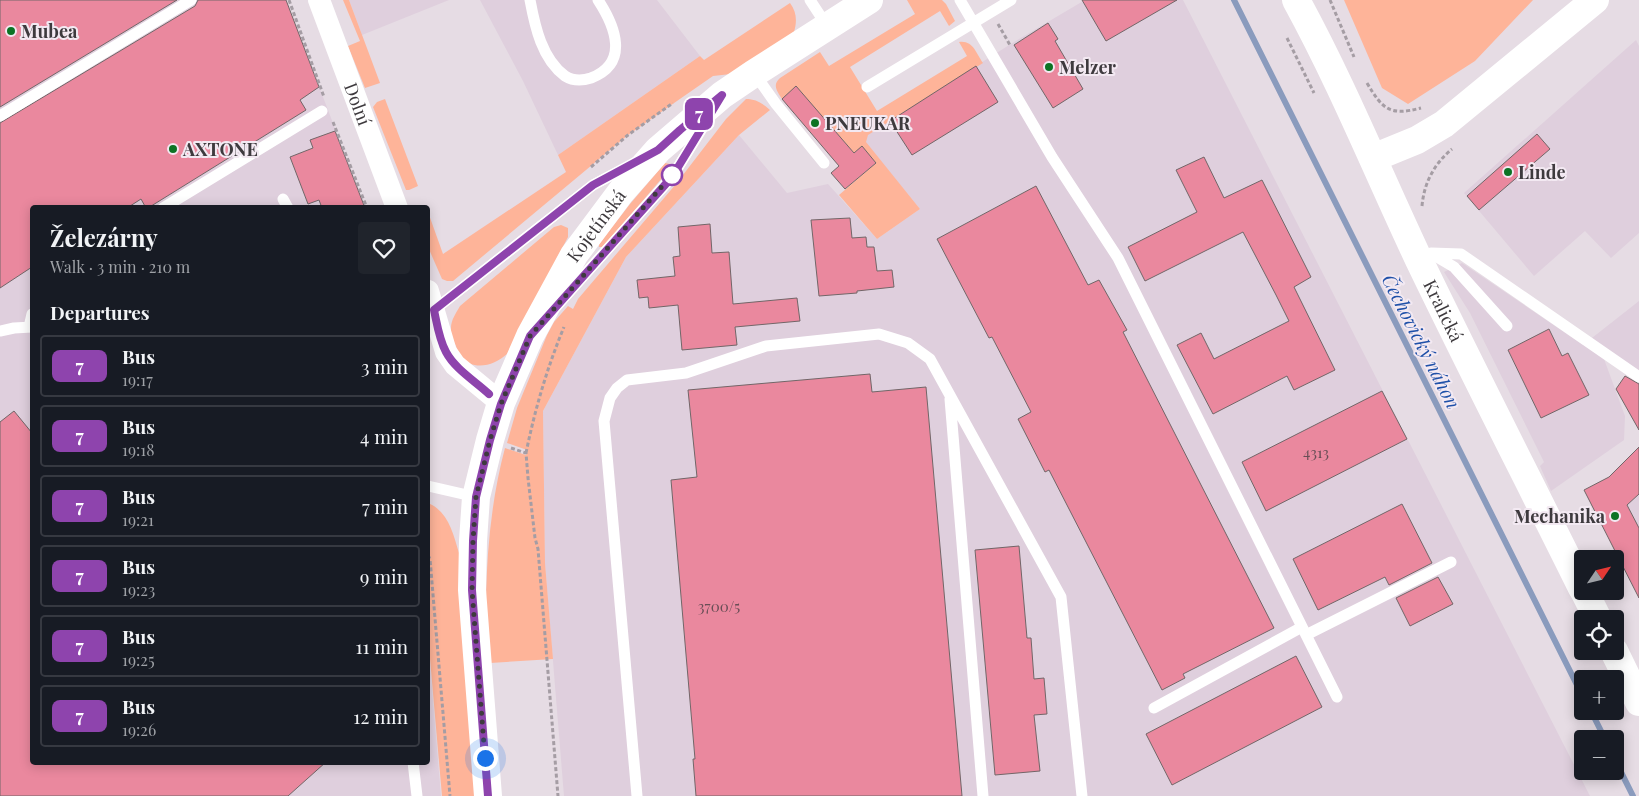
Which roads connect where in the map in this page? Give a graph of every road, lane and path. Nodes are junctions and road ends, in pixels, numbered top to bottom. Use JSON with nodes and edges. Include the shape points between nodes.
{"nodes":[{"id":1,"x":191,"y":0,"type":"edge"},
{"id":2,"x":319,"y":0,"type":"edge"},
{"id":3,"x":530,"y":0,"type":"edge"},
{"id":4,"x":598,"y":0,"type":"edge"},
{"id":5,"x":810,"y":0,"type":"edge"},
{"id":6,"x":870,"y":0,"type":"edge"},
{"id":7,"x":960,"y":0,"type":"edge"},
{"id":8,"x":1011,"y":0,"type":"edge"},
{"id":9,"x":1296,"y":0,"type":"edge"},
{"id":10,"x":1305,"y":0,"type":"edge"},
{"id":11,"x":1330,"y":0,"type":"edge"},
{"id":12,"x":1595,"y":0,"type":"edge"},
{"id":13,"x":973,"y":23,"type":"junction"},
{"id":14,"x":827,"y":26,"type":"junction"},
{"id":15,"x":1312,"y":30,"type":"junction"},
{"id":16,"x":1356,"y":61,"type":"dead end"},
{"id":17,"x":754,"y":73,"type":"junction"},
{"id":18,"x":1364,"y":78,"type":"dead end"},
{"id":19,"x":867,"y":87,"type":"dead end"},
{"id":20,"x":722,"y":95,"type":"junction"},
{"id":21,"x":1421,"y":108,"type":"dead end"},
{"id":22,"x":322,"y":111,"type":"dead end"},
{"id":23,"x":0,"y":116,"type":"edge"},
{"id":24,"x":658,"y":150,"type":"junction"},
{"id":25,"x":1373,"y":158,"type":"junction"},
{"id":26,"x":824,"y":163,"type":"dead end"},
{"id":27,"x":169,"y":205,"type":"edge"},
{"id":28,"x":396,"y":205,"type":"edge"},
{"id":29,"x":1425,"y":256,"type":"junction"},
{"id":30,"x":431,"y":300,"type":"edge"},
{"id":31,"x":567,"y":321,"type":"dead end"},
{"id":32,"x":1507,"y":326,"type":"dead end"},
{"id":33,"x":30,"y":327,"type":"edge"},
{"id":34,"x":0,"y":331,"type":"edge"},
{"id":35,"x":530,"y":336,"type":"junction"},
{"id":36,"x":1639,"y":377,"type":"edge"},
{"id":37,"x":950,"y":395,"type":"junction"},
{"id":38,"x":501,"y":404,"type":"junction"},
{"id":39,"x":505,"y":446,"type":"dead end"},
{"id":40,"x":526,"y":453,"type":"junction"},
{"id":41,"x":430,"y":486,"type":"edge"},
{"id":42,"x":476,"y":497,"type":"junction"},
{"id":43,"x":430,"y":559,"type":"edge"},
{"id":44,"x":1451,"y":562,"type":"dead end"},
{"id":45,"x":1574,"y":571,"type":"edge"},
{"id":46,"x":1304,"y":631,"type":"junction"},
{"id":47,"x":1618,"y":660,"type":"edge"},
{"id":48,"x":1336,"y":697,"type":"dead end"},
{"id":49,"x":1639,"y":702,"type":"edge"},
{"id":50,"x":1154,"y":708,"type":"dead end"},
{"id":51,"x":413,"y":765,"type":"edge"},
{"id":52,"x":417,"y":796,"type":"edge"},
{"id":53,"x":450,"y":796,"type":"edge"},
{"id":54,"x":488,"y":796,"type":"edge"},
{"id":55,"x":558,"y":796,"type":"edge"},
{"id":56,"x":637,"y":796,"type":"edge"},
{"id":57,"x":983,"y":796,"type":"edge"},
{"id":58,"x":1082,"y":796,"type":"edge"}],
"edges":[{"from":1,"to":23,"type":"lane"},
{"from":2,"to":28,"type":"street","name":"Dolní"},
{"from":3,"to":4,"type":"lane","via":[[537,32],[546,53],[558,70],[577,80],[602,72],[615,55],[613,27]]},
{"from":5,"to":14,"type":"lane"},
{"from":6,"to":14,"type":"main road","name":"Kojetínská"},
{"from":7,"to":13,"type":"lane"},
{"from":8,"to":13,"type":"lane"},
{"from":9,"to":15,"type":"main road","name":"Kralická"},
{"from":10,"to":15,"type":"main road","name":"Kralická"},
{"from":11,"to":16,"type":"path"},
{"from":12,"to":25,"type":"main road","via":[[1444,124],[1418,140]]},
{"from":13,"to":19,"type":"lane"},
{"from":13,"to":46,"type":"lane","via":[[1052,157],[1118,258]]},
{"from":14,"to":17,"type":"main road","name":"Kojetínská"},
{"from":15,"to":25,"type":"main road","name":"Kralická"},
{"from":17,"to":20,"type":"main road","name":"Kojetínská"},
{"from":17,"to":26,"type":"lane"},
{"from":18,"to":21,"type":"path","via":[[1373,93],[1391,111]]},
{"from":20,"to":24,"type":"main road","name":"Kojetínská"},
{"from":20,"to":35,"type":"lane","via":[[672,177]]},
{"from":22,"to":27,"type":"lane"},
{"from":24,"to":30,"type":"lane","via":[[593,185]]},
{"from":24,"to":35,"type":"main road","name":"Kojetínská","via":[[621,192],[574,255]]},
{"from":25,"to":29,"type":"main road","name":"Kralická"},
{"from":29,"to":32,"type":"lane","via":[[1454,267]]},
{"from":29,"to":36,"type":"lane","via":[[1461,254]]},
{"from":29,"to":45,"type":"main road","name":"Kralická"},
{"from":30,"to":38,"type":"street","via":[[446,352],[455,364]]},
{"from":31,"to":40,"type":"path","via":[[550,360]]},
{"from":33,"to":34,"type":"lane"},
{"from":35,"to":38,"type":"main road","name":"Kojetínská"},
{"from":37,"to":56,"type":"lane","via":[[930,359],[908,344],[879,334],[766,346],[686,373],[626,380],[617,388],[610,398],[604,421]]},
{"from":37,"to":57,"type":"lane"},
{"from":37,"to":58,"type":"lane","via":[[1062,597]]},
{"from":38,"to":42,"type":"main road","name":"Kojetínská"},
{"from":39,"to":40,"type":"path"},
{"from":40,"to":55,"type":"path","via":[[534,538],[538,549]]},
{"from":41,"to":42,"type":"lane"},
{"from":42,"to":54,"type":"main road","name":"Kojetínská","via":[[472,590]]},
{"from":43,"to":53,"type":"path"},
{"from":44,"to":46,"type":"lane"},
{"from":46,"to":48,"type":"lane"},
{"from":46,"to":50,"type":"lane"},
{"from":47,"to":49,"type":"main road"},
{"from":51,"to":52,"type":"lane"}]}
